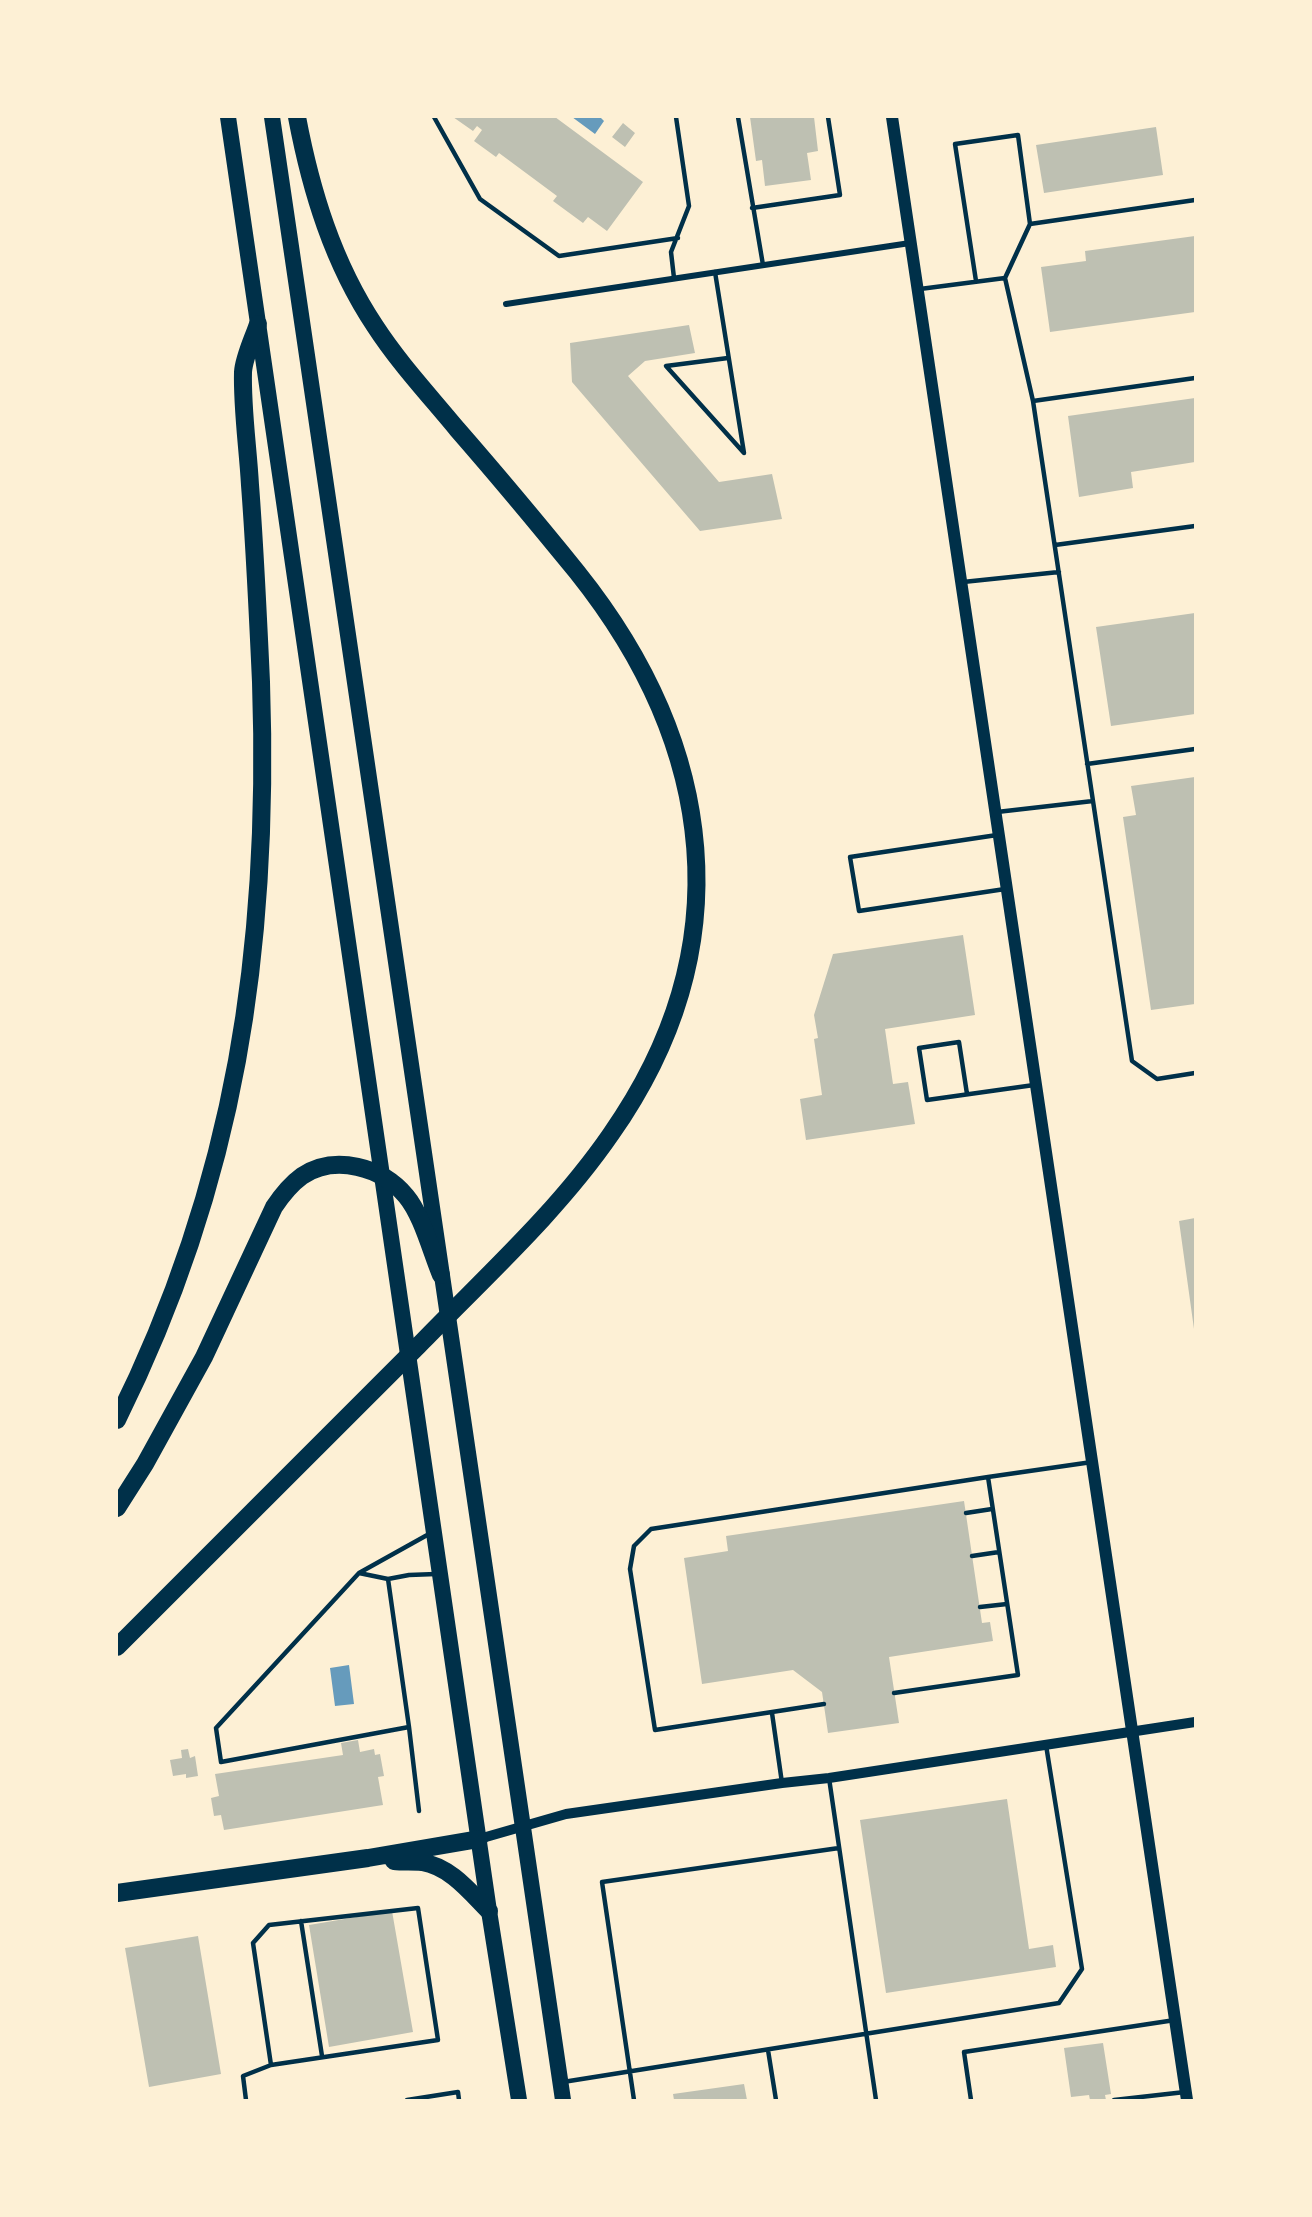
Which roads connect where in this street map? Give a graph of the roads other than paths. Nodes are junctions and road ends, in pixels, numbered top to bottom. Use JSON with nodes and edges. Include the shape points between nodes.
{"nodes":[{"id":1,"x":228,"y":117,"type":"edge"},
{"id":2,"x":272,"y":117,"type":"edge"},
{"id":3,"x":297,"y":117,"type":"edge"},
{"id":4,"x":434,"y":117,"type":"edge"},
{"id":5,"x":676,"y":117,"type":"edge"},
{"id":6,"x":738,"y":117,"type":"edge"},
{"id":7,"x":828,"y":117,"type":"edge"},
{"id":8,"x":892,"y":117,"type":"edge"},
{"id":9,"x":1195,"y":200,"type":"edge"},
{"id":10,"x":752,"y":208,"type":"junction"},
{"id":11,"x":1030,"y":224,"type":"junction"},
{"id":12,"x":678,"y":238,"type":"junction"},
{"id":13,"x":910,"y":243,"type":"junction"},
{"id":14,"x":763,"y":265,"type":"junction"},
{"id":15,"x":715,"y":272,"type":"junction"},
{"id":16,"x":674,"y":278,"type":"junction"},
{"id":17,"x":1005,"y":278,"type":"junction"},
{"id":18,"x":976,"y":281,"type":"junction"},
{"id":19,"x":917,"y":289,"type":"junction"},
{"id":20,"x":506,"y":304,"type":"dead end"},
{"id":21,"x":258,"y":324,"type":"junction"},
{"id":22,"x":728,"y":358,"type":"junction"},
{"id":23,"x":1195,"y":378,"type":"edge"},
{"id":24,"x":1033,"y":401,"type":"junction"},
{"id":25,"x":1195,"y":526,"type":"edge"},
{"id":26,"x":1055,"y":545,"type":"junction"},
{"id":27,"x":1059,"y":572,"type":"junction"},
{"id":28,"x":962,"y":582,"type":"junction"},
{"id":29,"x":1195,"y":749,"type":"edge"},
{"id":30,"x":1087,"y":764,"type":"junction"},
{"id":31,"x":1093,"y":801,"type":"junction"},
{"id":32,"x":996,"y":812,"type":"junction"},
{"id":33,"x":999,"y":835,"type":"junction"},
{"id":34,"x":1008,"y":889,"type":"junction"},
{"id":35,"x":1195,"y":1073,"type":"edge"},
{"id":36,"x":1036,"y":1084,"type":"junction"},
{"id":37,"x":967,"y":1094,"type":"junction"},
{"id":38,"x":383,"y":1176,"type":"junction"},
{"id":39,"x":441,"y":1275,"type":"junction"},
{"id":40,"x":117,"y":1420,"type":"edge"},
{"id":41,"x":1092,"y":1462,"type":"junction"},
{"id":42,"x":988,"y":1477,"type":"junction"},
{"id":43,"x":117,"y":1508,"type":"edge"},
{"id":44,"x":992,"y":1509,"type":"junction"},
{"id":45,"x":966,"y":1514,"type":"dead end"},
{"id":46,"x":434,"y":1531,"type":"junction"},
{"id":47,"x":999,"y":1552,"type":"junction"},
{"id":48,"x":972,"y":1556,"type":"dead end"},
{"id":49,"x":359,"y":1573,"type":"junction"},
{"id":50,"x":440,"y":1574,"type":"junction"},
{"id":51,"x":388,"y":1579,"type":"junction"},
{"id":52,"x":1007,"y":1604,"type":"junction"},
{"id":53,"x":980,"y":1607,"type":"dead end"},
{"id":54,"x":117,"y":1647,"type":"edge"},
{"id":55,"x":894,"y":1693,"type":"dead end"},
{"id":56,"x":824,"y":1704,"type":"dead end"},
{"id":57,"x":772,"y":1713,"type":"junction"},
{"id":58,"x":1195,"y":1722,"type":"edge"},
{"id":59,"x":409,"y":1727,"type":"junction"},
{"id":60,"x":1131,"y":1732,"type":"junction"},
{"id":61,"x":1046,"y":1746,"type":"junction"},
{"id":62,"x":829,"y":1778,"type":"junction"},
{"id":63,"x":782,"y":1783,"type":"junction"},
{"id":64,"x":419,"y":1811,"type":"dead end"},
{"id":65,"x":522,"y":1827,"type":"junction"},
{"id":66,"x":479,"y":1839,"type":"junction"},
{"id":67,"x":839,"y":1848,"type":"junction"},
{"id":68,"x":368,"y":1858,"type":"junction"},
{"id":69,"x":117,"y":1893,"type":"edge"},
{"id":70,"x":489,"y":1911,"type":"junction"},
{"id":71,"x":301,"y":1921,"type":"junction"},
{"id":72,"x":1175,"y":2020,"type":"junction"},
{"id":73,"x":867,"y":2035,"type":"junction"},
{"id":74,"x":768,"y":2050,"type":"junction"},
{"id":75,"x":322,"y":2056,"type":"junction"},
{"id":76,"x":271,"y":2065,"type":"junction"},
{"id":77,"x":630,"y":2071,"type":"junction"},
{"id":78,"x":560,"y":2083,"type":"junction"},
{"id":79,"x":1186,"y":2096,"type":"edge"},
{"id":80,"x":246,"y":2100,"type":"edge"},
{"id":81,"x":407,"y":2100,"type":"edge"},
{"id":82,"x":459,"y":2100,"type":"edge"},
{"id":83,"x":519,"y":2100,"type":"edge"},
{"id":84,"x":563,"y":2100,"type":"edge"},
{"id":85,"x":634,"y":2100,"type":"edge"},
{"id":86,"x":776,"y":2100,"type":"edge"},
{"id":87,"x":876,"y":2100,"type":"edge"},
{"id":88,"x":971,"y":2100,"type":"edge"},
{"id":89,"x":1114,"y":2100,"type":"edge"}],
"edges":[{"from":1,"to":21,"type":"highway"},
{"from":2,"to":39,"type":"highway"},
{"from":3,"to":54,"type":"highway","via":[[320,214],[339,260],[375,326],[601,604],[651,688],[687,789],[696,849],[690,956],[657,1058],[610,1136],[568,1190]]},
{"from":4,"to":12,"type":"lane","via":[[480,200],[559,256]]},
{"from":5,"to":12,"type":"lane","via":[[688,206]]},
{"from":6,"to":10,"type":"lane"},
{"from":7,"to":10,"type":"lane","via":[[840,195]]},
{"from":8,"to":13,"type":"main road"},
{"from":9,"to":11,"type":"lane"},
{"from":10,"to":14,"type":"lane"},
{"from":11,"to":17,"type":"lane"},
{"from":11,"to":18,"type":"lane","via":[[1018,135],[955,144]]},
{"from":12,"to":16,"type":"lane","via":[[671,252]]},
{"from":13,"to":14,"type":"street"},
{"from":13,"to":19,"type":"main road"},
{"from":14,"to":15,"type":"street"},
{"from":15,"to":16,"type":"street"},
{"from":15,"to":22,"type":"lane"},
{"from":16,"to":20,"type":"street"},
{"from":17,"to":18,"type":"lane"},
{"from":17,"to":24,"type":"lane"},
{"from":18,"to":19,"type":"lane"},
{"from":19,"to":28,"type":"main road"},
{"from":21,"to":38,"type":"highway"},
{"from":21,"to":40,"type":"highway","via":[[243,369],[263,753],[260,875],[252,970],[234,1082],[207,1192],[171,1302]]},
{"from":22,"to":22,"type":"lane","via":[[742,443],[744,453],[666,366]]},
{"from":23,"to":24,"type":"lane"},
{"from":24,"to":26,"type":"lane"},
{"from":25,"to":26,"type":"lane"},
{"from":26,"to":27,"type":"lane"},
{"from":27,"to":28,"type":"lane"},
{"from":27,"to":30,"type":"lane"},
{"from":28,"to":32,"type":"main road"},
{"from":29,"to":30,"type":"lane"},
{"from":30,"to":31,"type":"lane"},
{"from":31,"to":32,"type":"lane"},
{"from":31,"to":35,"type":"lane","via":[[1132,1061],[1157,1079]]},
{"from":32,"to":33,"type":"main road"},
{"from":33,"to":34,"type":"main road"},
{"from":33,"to":34,"type":"lane","via":[[850,857],[859,911]]},
{"from":34,"to":36,"type":"main road"},
{"from":36,"to":37,"type":"lane"},
{"from":36,"to":41,"type":"main road"},
{"from":37,"to":37,"type":"lane","via":[[927,1100],[920,1048],[958,1042]]},
{"from":38,"to":39,"type":"highway","via":[[415,1209]]},
{"from":38,"to":43,"type":"highway","via":[[356,1167],[327,1167],[303,1176],[282,1195],[194,1377]]},
{"from":38,"to":46,"type":"highway"},
{"from":39,"to":65,"type":"highway"},
{"from":41,"to":42,"type":"lane"},
{"from":41,"to":60,"type":"main road"},
{"from":42,"to":44,"type":"lane"},
{"from":42,"to":57,"type":"lane","via":[[651,1529],[634,1546],[630,1569],[655,1730]]},
{"from":44,"to":45,"type":"lane"},
{"from":44,"to":47,"type":"lane"},
{"from":46,"to":49,"type":"lane"},
{"from":46,"to":50,"type":"highway"},
{"from":47,"to":48,"type":"lane"},
{"from":47,"to":52,"type":"lane"},
{"from":49,"to":51,"type":"lane"},
{"from":49,"to":59,"type":"lane","via":[[216,1728],[220,1762]]},
{"from":50,"to":51,"type":"lane"},
{"from":50,"to":66,"type":"highway"},
{"from":51,"to":59,"type":"lane"},
{"from":52,"to":53,"type":"lane"},
{"from":52,"to":55,"type":"lane","via":[[1018,1675]]},
{"from":56,"to":57,"type":"lane"},
{"from":57,"to":63,"type":"lane"},
{"from":58,"to":60,"type":"street"},
{"from":59,"to":64,"type":"lane"},
{"from":60,"to":61,"type":"street"},
{"from":60,"to":72,"type":"main road"},
{"from":61,"to":62,"type":"street"},
{"from":61,"to":73,"type":"lane","via":[[1082,1969],[1059,2003]]},
{"from":62,"to":63,"type":"street"},
{"from":62,"to":67,"type":"lane"},
{"from":63,"to":65,"type":"street","via":[[566,1814]]},
{"from":65,"to":66,"type":"street"},
{"from":65,"to":78,"type":"highway"},
{"from":66,"to":68,"type":"highway"},
{"from":66,"to":70,"type":"highway"},
{"from":67,"to":73,"type":"lane"},
{"from":67,"to":77,"type":"lane","via":[[602,1882]]},
{"from":68,"to":69,"type":"highway"},
{"from":68,"to":70,"type":"highway","via":[[424,1863],[441,1869],[460,1881]]},
{"from":70,"to":83,"type":"highway"},
{"from":71,"to":75,"type":"lane"},
{"from":71,"to":75,"type":"lane","via":[[418,1908],[438,2040]]},
{"from":71,"to":76,"type":"lane","via":[[269,1925],[254,1943]]},
{"from":72,"to":79,"type":"main road"},
{"from":72,"to":88,"type":"lane","via":[[964,2052]]},
{"from":73,"to":74,"type":"lane"},
{"from":73,"to":87,"type":"lane"},
{"from":74,"to":77,"type":"lane"},
{"from":74,"to":86,"type":"lane"},
{"from":75,"to":76,"type":"lane"},
{"from":76,"to":80,"type":"lane","via":[[243,2076]]},
{"from":77,"to":78,"type":"lane"},
{"from":77,"to":85,"type":"lane"},
{"from":78,"to":84,"type":"highway"},
{"from":79,"to":89,"type":"lane"},
{"from":81,"to":82,"type":"lane","via":[[458,2092]]}]}
